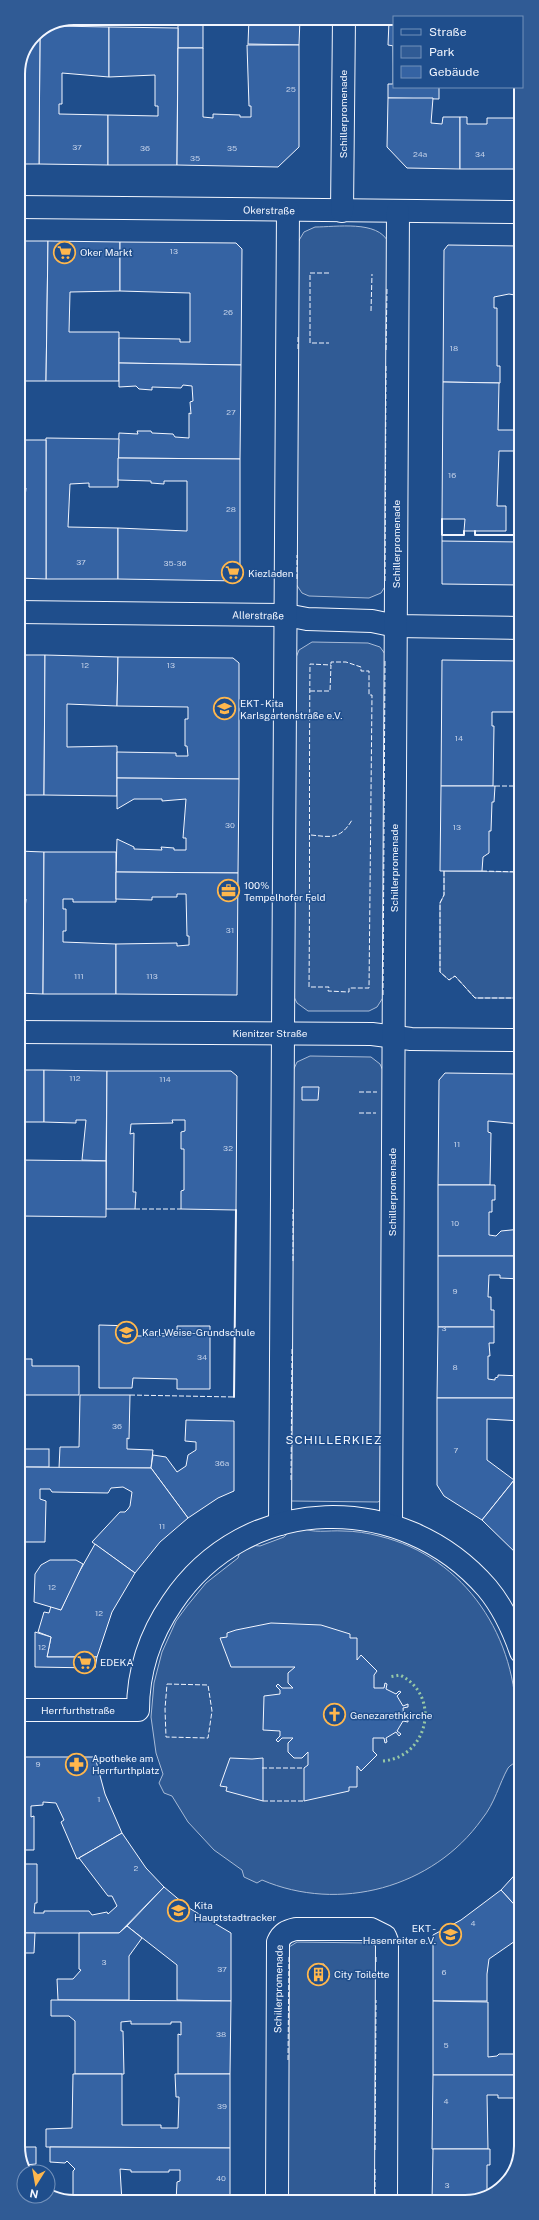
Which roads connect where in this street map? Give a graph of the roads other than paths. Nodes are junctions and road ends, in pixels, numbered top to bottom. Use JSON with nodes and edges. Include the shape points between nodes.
{"nodes":[{"id":1,"x":344,"y":25,"type":"edge"},
{"id":2,"x":25,"y":207,"type":"edge"},
{"id":3,"x":288,"y":210,"type":"junction"},
{"id":4,"x":342,"y":211,"type":"junction"},
{"id":5,"x":398,"y":211,"type":"junction"},
{"id":6,"x":514,"y":212,"type":"edge"},
{"id":7,"x":25,"y":612,"type":"edge"},
{"id":8,"x":286,"y":615,"type":"junction"},
{"id":9,"x":396,"y":626,"type":"junction"},
{"id":10,"x":514,"y":628,"type":"edge"},
{"id":11,"x":25,"y":1032,"type":"edge"},
{"id":12,"x":284,"y":1033,"type":"junction"},
{"id":13,"x":393,"y":1037,"type":"junction"},
{"id":14,"x":514,"y":1040,"type":"edge"},
{"id":15,"x":280,"y":1524,"type":"junction"},
{"id":16,"x":391,"y":1525,"type":"junction"},
{"id":17,"x":514,"y":1634,"type":"edge"},
{"id":18,"x":25,"y":1710,"type":"edge"},
{"id":19,"x":276,"y":2195,"type":"edge"},
{"id":20,"x":386,"y":2195,"type":"edge"}],
"edges":[{"from":1,"to":4,"type":"street","name":"Schillerpromenade"},
{"from":2,"to":3,"type":"street","name":"Okerstraße"},
{"from":3,"to":4,"type":"street","name":"Okerstraße"},
{"from":3,"to":8,"type":"street"},
{"from":4,"to":5,"type":"street","name":"Okerstraße"},
{"from":5,"to":6,"type":"street","name":"Okerstraße"},
{"from":5,"to":9,"type":"street","name":"Schillerpromenade"},
{"from":7,"to":8,"type":"street","name":"Allerstraße"},
{"from":8,"to":9,"type":"street","name":"Allerstraße","via":[[307,619],[372,621]]},
{"from":8,"to":12,"type":"street"},
{"from":9,"to":10,"type":"street","name":"Allerstraße"},
{"from":9,"to":13,"type":"street","name":"Schillerpromenade"},
{"from":11,"to":12,"type":"street","name":"Kienitzer Straße"},
{"from":12,"to":13,"type":"street","name":"Kienitzer Straße","via":[[372,1034]]},
{"from":12,"to":15,"type":"street"},
{"from":13,"to":14,"type":"street","name":"Kienitzer Straße"},
{"from":13,"to":16,"type":"street","name":"Schillerpromenade"},
{"from":15,"to":16,"type":"street","via":[[334,1516]]},
{"from":15,"to":18,"type":"street","name":"Herrfurthstraße","via":[[242,1538],[227,1548],[194,1576],[176,1596],[164,1614],[149,1647],[140,1677],[138,1710]]},
{"from":16,"to":17,"type":"street","via":[[431,1542],[468,1569],[497,1603]]},
{"from":19,"to":20,"type":"street","name":"Schillerpromenade","via":[[280,1936],[296,1929],[370,1929],[385,1936],[387,1941]]}]}
